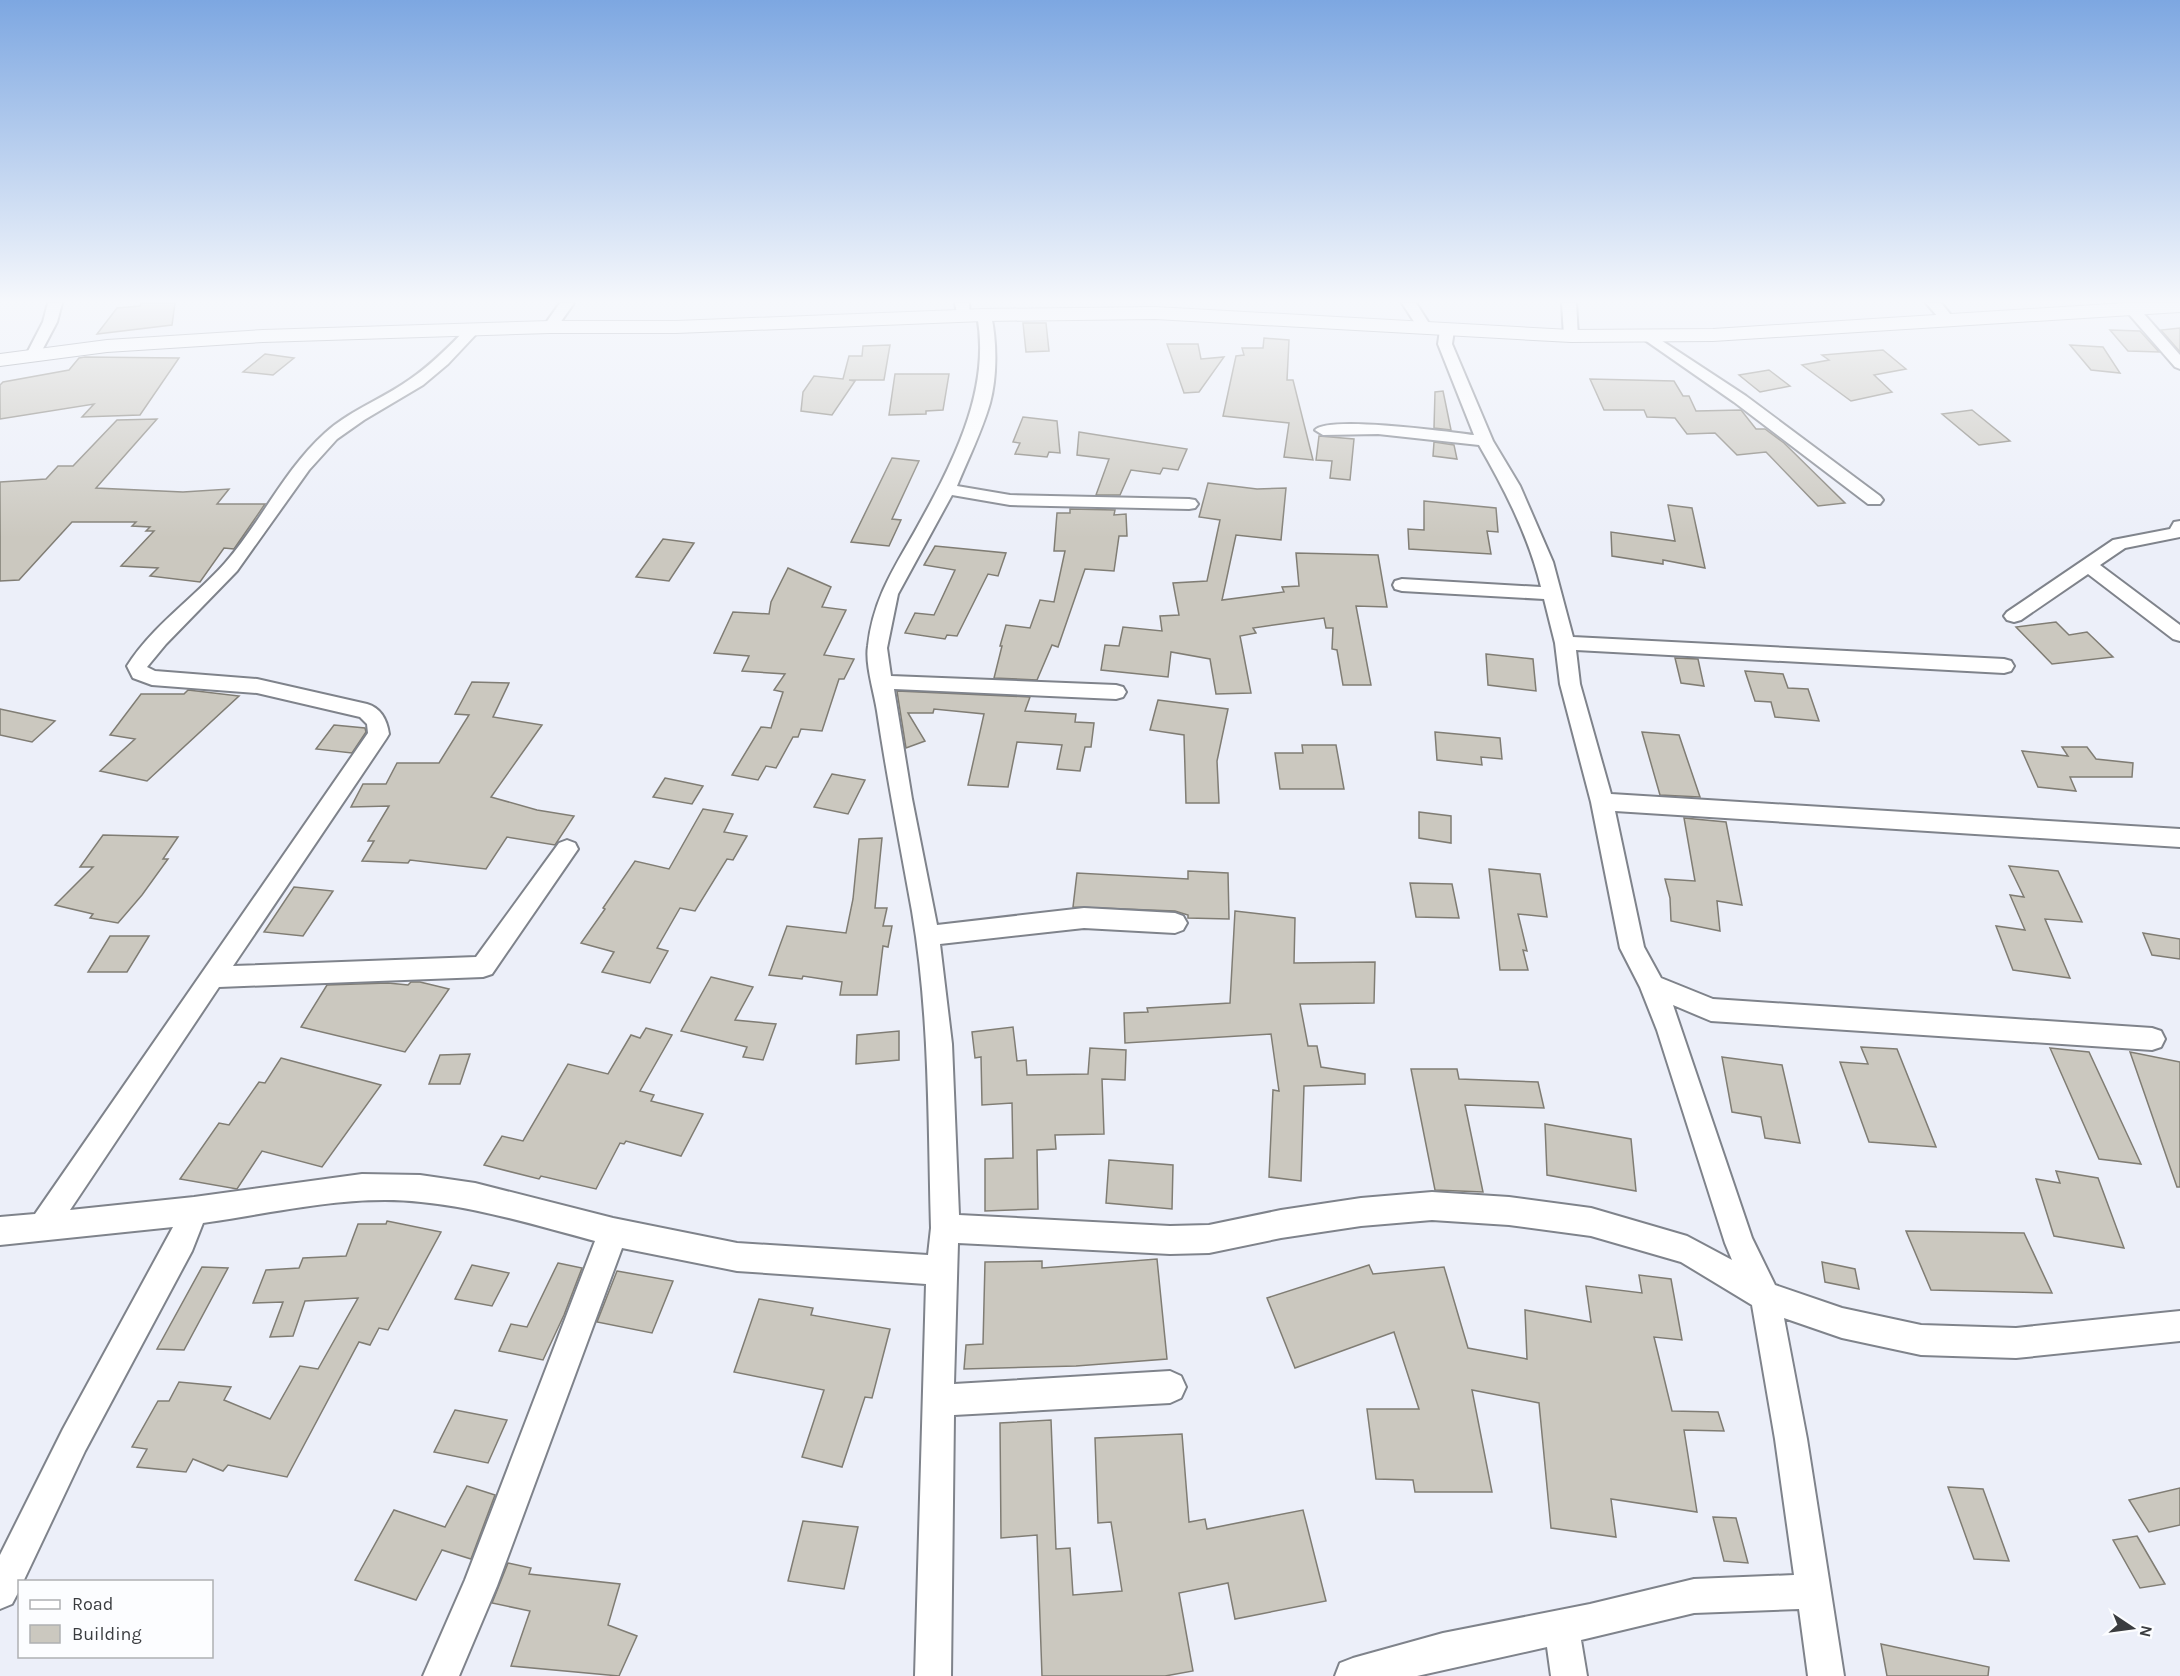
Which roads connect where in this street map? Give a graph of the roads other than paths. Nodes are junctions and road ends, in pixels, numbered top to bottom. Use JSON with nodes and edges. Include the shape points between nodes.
{"nodes":[{"id":1,"x":417,"y":381,"type":"edge"},
{"id":2,"x":985,"y":381,"type":"edge"},
{"id":3,"x":1460,"y":381,"type":"edge"},
{"id":4,"x":1714,"y":381,"type":"edge"},
{"id":5,"x":1323,"y":430,"type":"dead end"},
{"id":6,"x":1485,"y":441,"type":"junction"},
{"id":7,"x":947,"y":489,"type":"junction"},
{"id":8,"x":1874,"y":500,"type":"dead end"},
{"id":9,"x":1190,"y":504,"type":"dead end"},
{"id":10,"x":2180,"y":526,"type":"edge"},
{"id":11,"x":2088,"y":565,"type":"junction"},
{"id":12,"x":1402,"y":585,"type":"dead end"},
{"id":13,"x":1551,"y":593,"type":"junction"},
{"id":14,"x":2014,"y":616,"type":"dead end"},
{"id":15,"x":2180,"y":635,"type":"edge"},
{"id":16,"x":1564,"y":642,"type":"junction"},
{"id":17,"x":2004,"y":666,"type":"dead end"},
{"id":18,"x":881,"y":682,"type":"junction"},
{"id":19,"x":1116,"y":692,"type":"dead end"},
{"id":20,"x":1602,"y":802,"type":"junction"},
{"id":21,"x":2180,"y":838,"type":"edge"},
{"id":22,"x":567,"y":849,"type":"dead end"},
{"id":23,"x":1175,"y":923,"type":"dead end"},
{"id":24,"x":927,"y":936,"type":"junction"},
{"id":25,"x":213,"y":977,"type":"junction"},
{"id":26,"x":1652,"y":985,"type":"junction"},
{"id":27,"x":2152,"y":1039,"type":"dead end"},
{"id":28,"x":194,"y":1211,"type":"junction"},
{"id":29,"x":43,"y":1226,"type":"junction"},
{"id":30,"x":945,"y":1228,"type":"junction"},
{"id":31,"x":0,"y":1231,"type":"edge"},
{"id":32,"x":613,"y":1232,"type":"junction"},
{"id":33,"x":941,"y":1270,"type":"junction"},
{"id":34,"x":1764,"y":1296,"type":"junction"},
{"id":35,"x":2180,"y":1326,"type":"edge"},
{"id":36,"x":1170,"y":1387,"type":"dead end"},
{"id":37,"x":939,"y":1400,"type":"junction"},
{"id":38,"x":1812,"y":1591,"type":"junction"},
{"id":39,"x":0,"y":1592,"type":"edge"},
{"id":40,"x":1561,"y":1627,"type":"junction"},
{"id":41,"x":441,"y":1676,"type":"edge"},
{"id":42,"x":933,"y":1676,"type":"edge"},
{"id":43,"x":1353,"y":1676,"type":"edge"},
{"id":44,"x":1569,"y":1676,"type":"edge"},
{"id":45,"x":1826,"y":1676,"type":"edge"}],
"edges":[{"from":1,"to":25,"type":"street","via":[[332,435],[304,464],[232,566],[137,666],[140,673],[152,678],[257,686],[367,711],[377,722],[379,734]]},
{"from":2,"to":7,"type":"street","via":[[982,403]]},
{"from":3,"to":6,"type":"street"},
{"from":4,"to":8,"type":"street"},
{"from":5,"to":6,"type":"street","via":[[1378,429]]},
{"from":6,"to":13,"type":"street","via":[[1511,486],[1544,562]]},
{"from":7,"to":9,"type":"street","via":[[1010,500]]},
{"from":7,"to":18,"type":"street","via":[[889,594],[877,648]]},
{"from":10,"to":11,"type":"street","via":[[2176,533],[2119,544]]},
{"from":11,"to":14,"type":"street"},
{"from":11,"to":15,"type":"street"},
{"from":12,"to":13,"type":"street"},
{"from":13,"to":16,"type":"street"},
{"from":16,"to":17,"type":"street"},
{"from":16,"to":20,"type":"street","via":[[1570,684]]},
{"from":18,"to":19,"type":"street"},
{"from":18,"to":24,"type":"street"},
{"from":20,"to":21,"type":"street"},
{"from":20,"to":26,"type":"street","via":[[1632,948]]},
{"from":22,"to":25,"type":"street","via":[[483,967]]},
{"from":23,"to":24,"type":"street","via":[[1084,918]]},
{"from":24,"to":30,"type":"street","via":[[939,1044]]},
{"from":25,"to":29,"type":"street"},
{"from":26,"to":27,"type":"street","via":[[1711,1010]]},
{"from":26,"to":34,"type":"street","via":[[1739,1243]]},
{"from":28,"to":29,"type":"street"},
{"from":28,"to":32,"type":"street","via":[[362,1187],[420,1188],[475,1196]]},
{"from":28,"to":39,"type":"street","via":[[74,1440]]},
{"from":29,"to":31,"type":"street"},
{"from":30,"to":33,"type":"street"},
{"from":30,"to":34,"type":"street","via":[[1209,1239],[1373,1211],[1432,1206],[1509,1211],[1591,1222],[1687,1250]]},
{"from":32,"to":33,"type":"street","via":[[737,1257]]},
{"from":32,"to":41,"type":"street","via":[[480,1586]]},
{"from":33,"to":37,"type":"street"},
{"from":34,"to":35,"type":"street","via":[[1842,1323],[1922,1340],[2016,1343]]},
{"from":34,"to":38,"type":"street","via":[[1791,1439]]},
{"from":36,"to":37,"type":"street"},
{"from":37,"to":42,"type":"street"},
{"from":38,"to":40,"type":"street","via":[[1694,1596]]},
{"from":38,"to":45,"type":"street"},
{"from":40,"to":43,"type":"street","via":[[1443,1651]]},
{"from":40,"to":44,"type":"street"}]}
